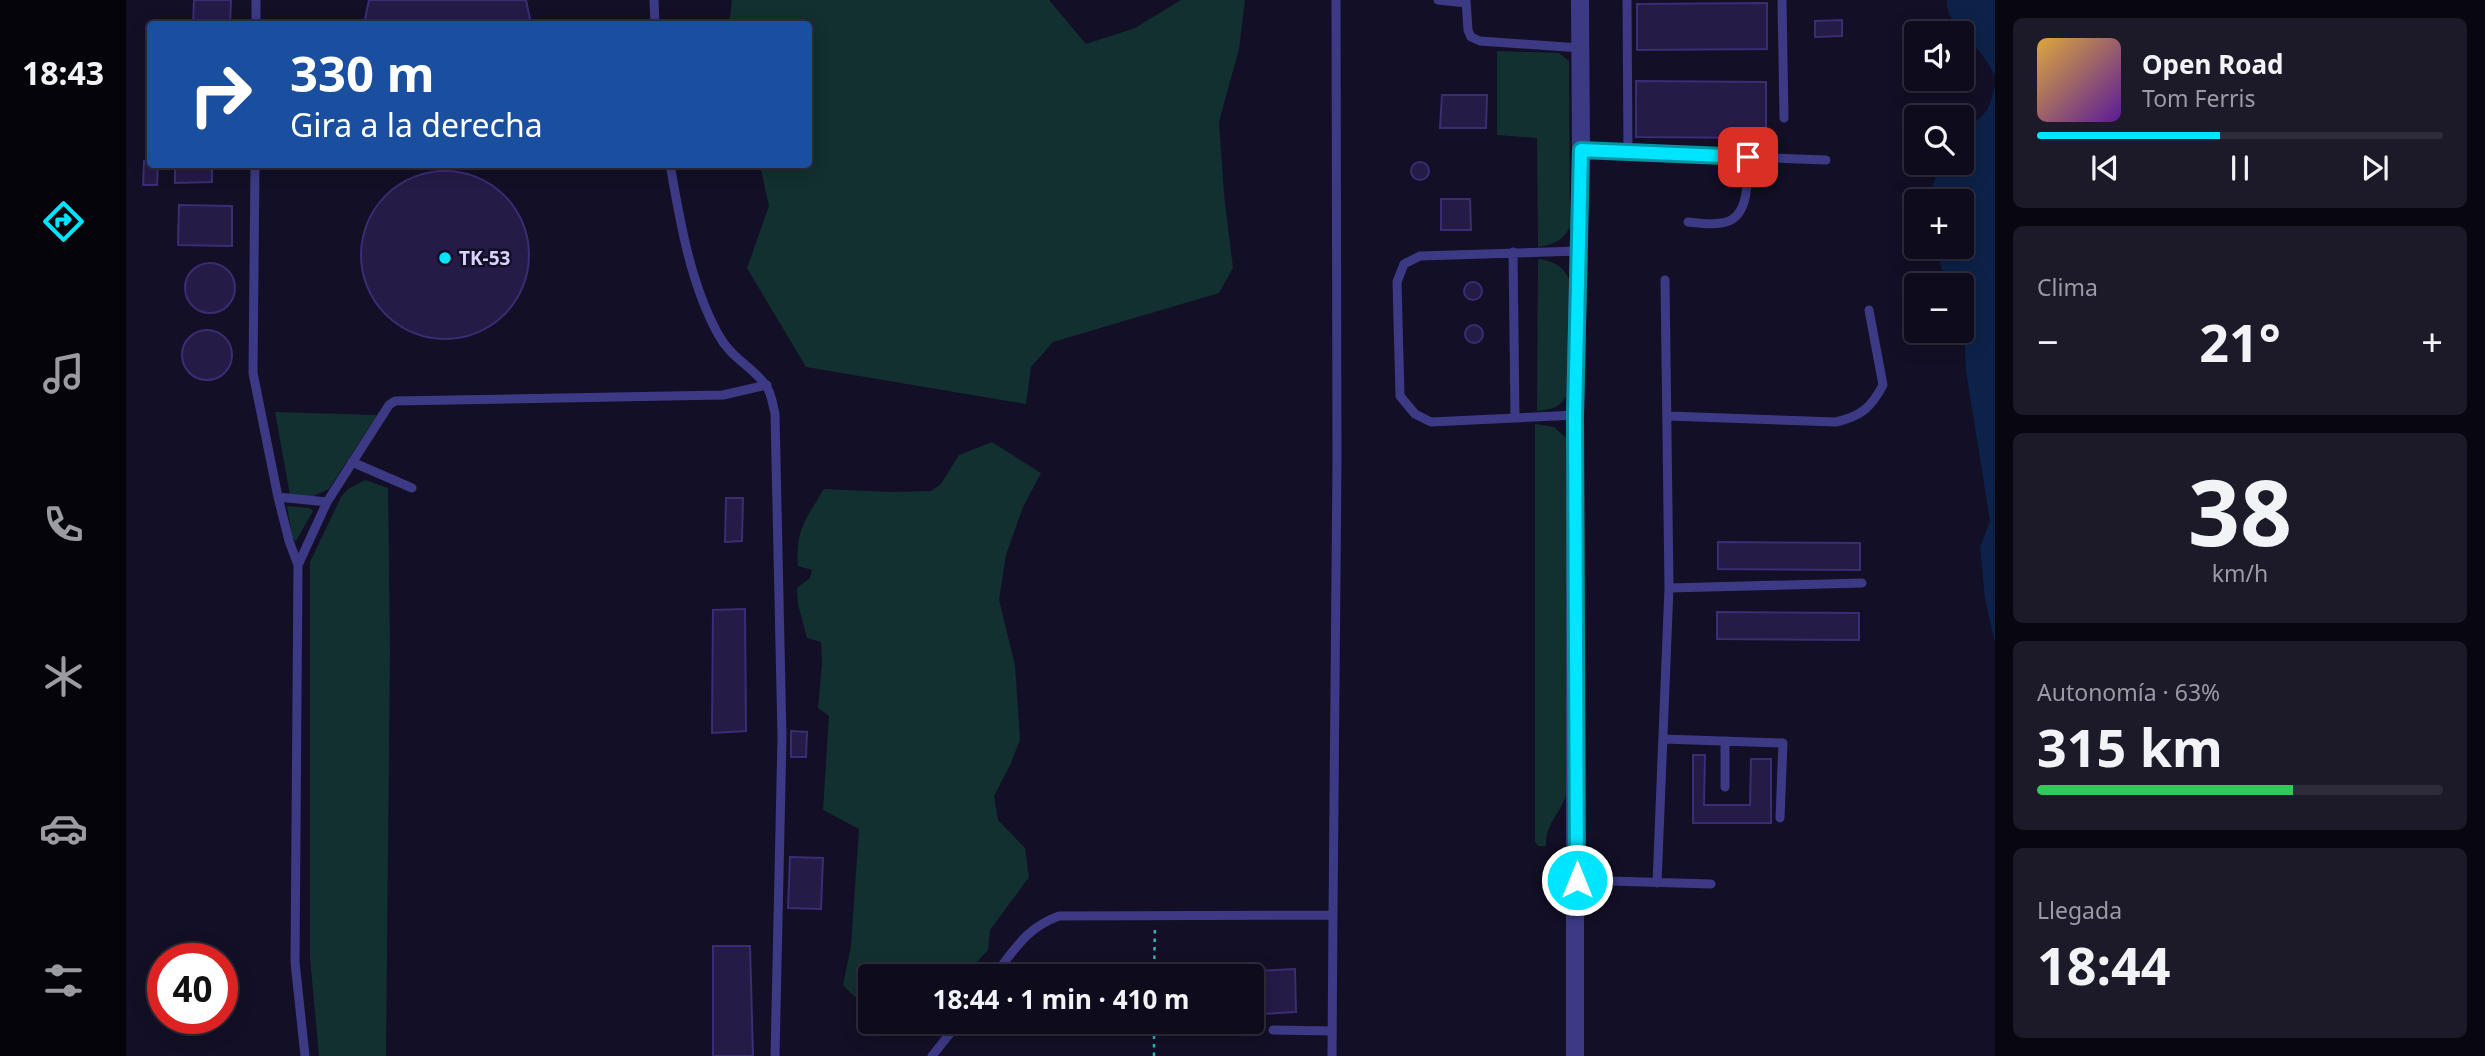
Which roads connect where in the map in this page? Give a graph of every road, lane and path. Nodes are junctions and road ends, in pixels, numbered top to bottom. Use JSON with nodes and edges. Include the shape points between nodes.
{"nodes":[{"id":1,"x":256,"y":0,"type":"edge"},
{"id":2,"x":654,"y":0,"type":"edge"},
{"id":3,"x":1336,"y":0,"type":"edge"},
{"id":4,"x":1438,"y":0,"type":"edge"},
{"id":5,"x":1580,"y":0,"type":"edge"},
{"id":6,"x":1627,"y":0,"type":"edge"},
{"id":7,"x":1782,"y":0,"type":"edge"},
{"id":8,"x":1466,"y":2,"type":"edge"},
{"id":9,"x":256,"y":21,"type":"edge"},
{"id":10,"x":655,"y":21,"type":"edge"},
{"id":11,"x":1580,"y":48,"type":"junction"},
{"id":12,"x":1784,"y":118,"type":"dead end"},
{"id":13,"x":1581,"y":150,"type":"junction"},
{"id":14,"x":1628,"y":152,"type":"junction"},
{"id":15,"x":1748,"y":157,"type":"junction"},
{"id":16,"x":1826,"y":160,"type":"dead end"},
{"id":17,"x":255,"y":168,"type":"edge"},
{"id":18,"x":671,"y":168,"type":"edge"},
{"id":19,"x":1688,"y":222,"type":"dead end"},
{"id":20,"x":1579,"y":251,"type":"junction"},
{"id":21,"x":1513,"y":252,"type":"junction"},
{"id":22,"x":1665,"y":280,"type":"dead end"},
{"id":23,"x":1869,"y":310,"type":"dead end"},
{"id":24,"x":767,"y":385,"type":"junction"},
{"id":25,"x":1575,"y":415,"type":"junction"},
{"id":26,"x":1668,"y":416,"type":"junction"},
{"id":27,"x":1516,"y":417,"type":"junction"},
{"id":28,"x":352,"y":462,"type":"junction"},
{"id":29,"x":412,"y":488,"type":"dead end"},
{"id":30,"x":278,"y":498,"type":"junction"},
{"id":31,"x":327,"y":502,"type":"junction"},
{"id":32,"x":299,"y":565,"type":"junction"},
{"id":33,"x":1862,"y":583,"type":"dead end"},
{"id":34,"x":1669,"y":588,"type":"junction"},
{"id":35,"x":1663,"y":739,"type":"junction"},
{"id":36,"x":1725,"y":741,"type":"junction"},
{"id":37,"x":1725,"y":787,"type":"dead end"},
{"id":38,"x":1780,"y":818,"type":"dead end"},
{"id":39,"x":1577,"y":880,"type":"junction"},
{"id":40,"x":1657,"y":883,"type":"junction"},
{"id":41,"x":1711,"y":884,"type":"dead end"},
{"id":42,"x":1155,"y":915,"type":"junction"},
{"id":43,"x":1333,"y":915,"type":"junction"},
{"id":44,"x":1004,"y":964,"type":"edge"},
{"id":45,"x":1154,"y":964,"type":"edge"},
{"id":46,"x":1273,"y":1030,"type":"dead end"},
{"id":47,"x":1332,"y":1031,"type":"junction"},
{"id":48,"x":949,"y":1034,"type":"edge"},
{"id":49,"x":1154,"y":1034,"type":"edge"},
{"id":50,"x":305,"y":1056,"type":"edge"},
{"id":51,"x":775,"y":1056,"type":"edge"},
{"id":52,"x":932,"y":1056,"type":"edge"},
{"id":53,"x":1154,"y":1056,"type":"edge"},
{"id":54,"x":1332,"y":1056,"type":"edge"},
{"id":55,"x":1575,"y":1056,"type":"edge"}],
"edges":[{"from":1,"to":9,"type":"lane"},
{"from":2,"to":10,"type":"lane"},
{"from":3,"to":43,"type":"lane"},
{"from":4,"to":8,"type":"lane"},
{"from":5,"to":11,"type":"street"},
{"from":6,"to":14,"type":"lane"},
{"from":7,"to":12,"type":"lane"},
{"from":8,"to":11,"type":"lane","via":[[1468,30],[1480,41]]},
{"from":11,"to":13,"type":"street"},
{"from":13,"to":14,"type":"lane"},
{"from":13,"to":20,"type":"street"},
{"from":14,"to":15,"type":"lane"},
{"from":15,"to":16,"type":"lane"},
{"from":15,"to":19,"type":"lane","via":[[1747,193],[1733,219]]},
{"from":17,"to":30,"type":"lane","via":[[253,373]]},
{"from":18,"to":24,"type":"lane","via":[[703,303],[728,349]]},
{"from":20,"to":21,"type":"lane"},
{"from":20,"to":25,"type":"street"},
{"from":21,"to":27,"type":"lane"},
{"from":21,"to":27,"type":"lane","via":[[1420,256],[1404,264],[1397,282],[1400,396],[1415,414],[1431,422]]},
{"from":22,"to":26,"type":"lane"},
{"from":23,"to":26,"type":"lane","via":[[1883,385],[1855,418],[1836,422]]},
{"from":24,"to":28,"type":"lane","via":[[723,395],[395,401]]},
{"from":24,"to":51,"type":"lane","via":[[775,414],[782,737]]},
{"from":25,"to":27,"type":"lane"},
{"from":25,"to":39,"type":"street"},
{"from":26,"to":34,"type":"lane"},
{"from":28,"to":29,"type":"lane"},
{"from":28,"to":31,"type":"lane"},
{"from":30,"to":31,"type":"lane"},
{"from":30,"to":32,"type":"lane"},
{"from":31,"to":32,"type":"lane"},
{"from":32,"to":50,"type":"lane","via":[[295,962]]},
{"from":33,"to":34,"type":"lane"},
{"from":34,"to":35,"type":"lane"},
{"from":35,"to":36,"type":"lane"},
{"from":35,"to":40,"type":"lane"},
{"from":36,"to":37,"type":"lane"},
{"from":36,"to":38,"type":"lane","via":[[1783,743]]},
{"from":39,"to":40,"type":"lane"},
{"from":39,"to":55,"type":"street"},
{"from":40,"to":41,"type":"lane"},
{"from":42,"to":43,"type":"lane"},
{"from":42,"to":44,"type":"lane","via":[[1059,916],[1029,932]]},
{"from":42,"to":45,"type":"path"},
{"from":43,"to":47,"type":"lane"},
{"from":46,"to":47,"type":"lane"},
{"from":47,"to":54,"type":"lane"},
{"from":48,"to":52,"type":"lane"},
{"from":49,"to":53,"type":"path"}]}
